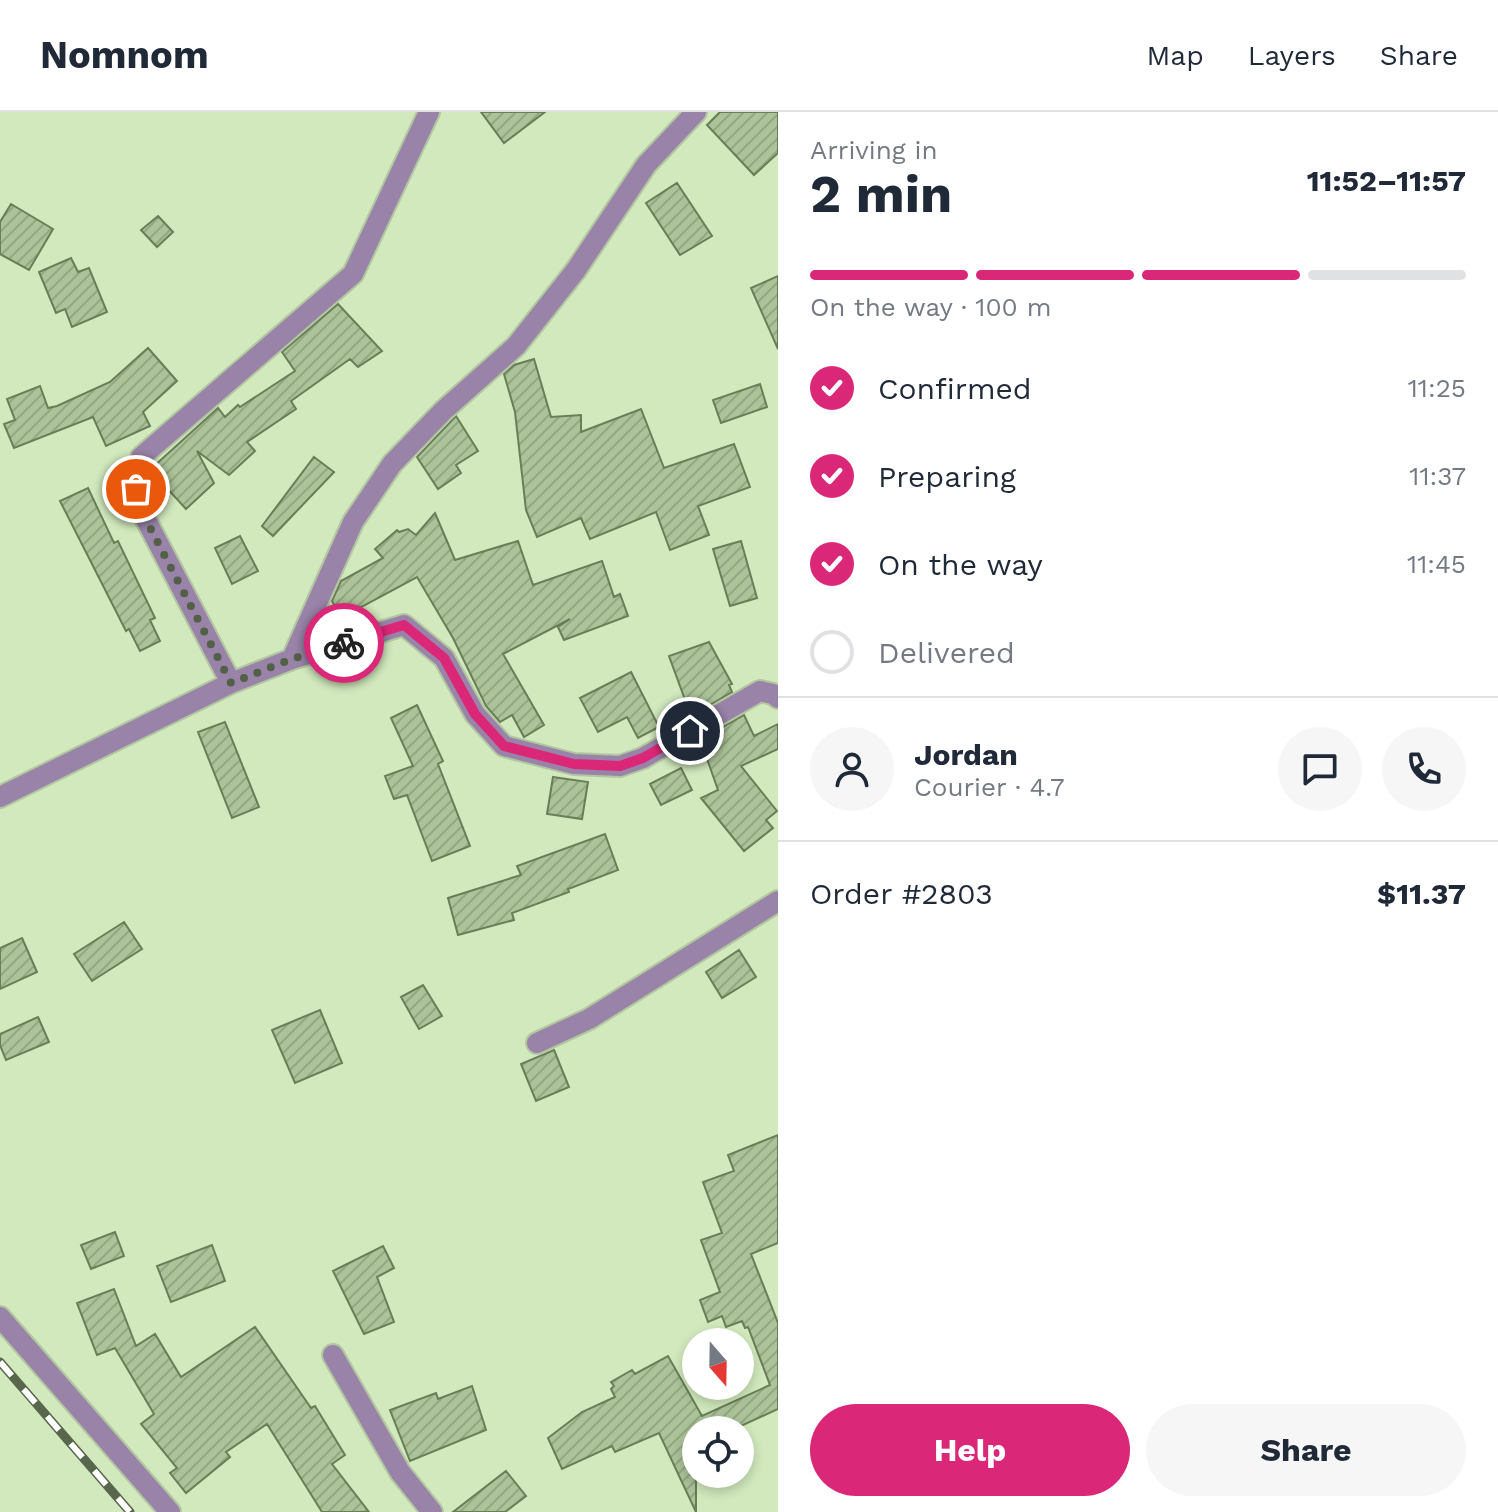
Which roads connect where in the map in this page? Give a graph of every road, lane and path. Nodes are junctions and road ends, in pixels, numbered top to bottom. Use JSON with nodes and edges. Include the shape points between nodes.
{"nodes":[{"id":1,"x":429,"y":112,"type":"edge"},
{"id":2,"x":696,"y":112,"type":"edge"},
{"id":3,"x":292,"y":659,"type":"junction"},
{"id":4,"x":231,"y":683,"type":"junction"},
{"id":5,"x":778,"y":698,"type":"edge"},
{"id":6,"x":0,"y":797,"type":"edge"},
{"id":7,"x":778,"y":901,"type":"edge"},
{"id":8,"x":537,"y":1043,"type":"dead end"},
{"id":9,"x":0,"y":1317,"type":"edge"},
{"id":10,"x":333,"y":1355,"type":"dead end"},
{"id":11,"x":170,"y":1512,"type":"edge"},
{"id":12,"x":432,"y":1512,"type":"edge"}],
"edges":[{"from":1,"to":4,"type":"street","via":[[353,274],[141,457],[136,489],[144,516]]},
{"from":2,"to":3,"type":"street","via":[[646,165],[576,270],[516,346],[392,464],[353,522]]},
{"from":3,"to":4,"type":"street"},
{"from":3,"to":5,"type":"street","via":[[404,625],[444,658],[475,714],[504,746],[574,764],[620,766],[760,691]]},
{"from":4,"to":6,"type":"street"},
{"from":7,"to":8,"type":"street","via":[[589,1019]]},
{"from":9,"to":11,"type":"street"},
{"from":10,"to":12,"type":"street","via":[[400,1472]]}]}
